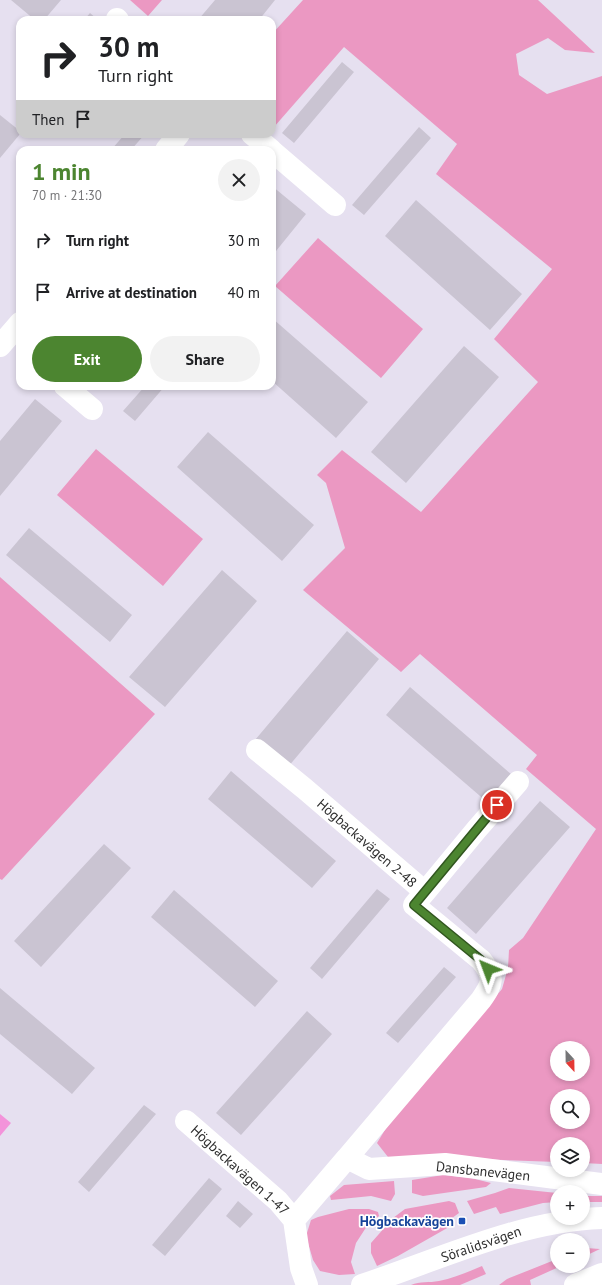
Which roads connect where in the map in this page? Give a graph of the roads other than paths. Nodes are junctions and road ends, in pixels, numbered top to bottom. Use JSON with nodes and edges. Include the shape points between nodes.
{"nodes":[{"id":1,"x":176,"y":138,"type":"edge"},
{"id":2,"x":256,"y":138,"type":"edge"},
{"id":3,"x":169,"y":146,"type":"edge"},
{"id":4,"x":265,"y":146,"type":"edge"},
{"id":5,"x":276,"y":155,"type":"edge"},
{"id":6,"x":335,"y":205,"type":"dead end"},
{"id":7,"x":70,"y":390,"type":"edge"},
{"id":8,"x":92,"y":409,"type":"dead end"},
{"id":9,"x":257,"y":750,"type":"dead end"},
{"id":10,"x":518,"y":782,"type":"dead end"},
{"id":11,"x":425,"y":892,"type":"junction"},
{"id":12,"x":186,"y":1121,"type":"dead end"},
{"id":13,"x":346,"y":1158,"type":"junction"},
{"id":14,"x":602,"y":1184,"type":"edge"},
{"id":15,"x":602,"y":1218,"type":"edge"},
{"id":16,"x":294,"y":1220,"type":"junction"},
{"id":17,"x":602,"y":1274,"type":"edge"},
{"id":18,"x":307,"y":1285,"type":"edge"},
{"id":19,"x":362,"y":1285,"type":"edge"},
{"id":20,"x":575,"y":1285,"type":"edge"}],
"edges":[{"from":1,"to":3,"type":"street"},
{"from":2,"to":4,"type":"street"},
{"from":5,"to":6,"type":"street"},
{"from":7,"to":8,"type":"street"},
{"from":9,"to":11,"type":"street","name":"Högbackavägen 2-48"},
{"from":10,"to":11,"type":"street"},
{"from":11,"to":13,"type":"street","name":"Högbackavägen 2-48","via":[[414,905],[481,960],[491,978],[489,988]]},
{"from":12,"to":16,"type":"street","name":"Högbackavägen 1-47","via":[[278,1201]]},
{"from":13,"to":14,"type":"street","name":"Dansbanevägen","via":[[369,1169],[445,1164]]},
{"from":13,"to":16,"type":"street"},
{"from":15,"to":19,"type":"street","name":"Söralidsvägen","via":[[546,1224],[513,1232]]},
{"from":16,"to":18,"type":"street","via":[[301,1268]]},
{"from":17,"to":20,"type":"street"}]}
